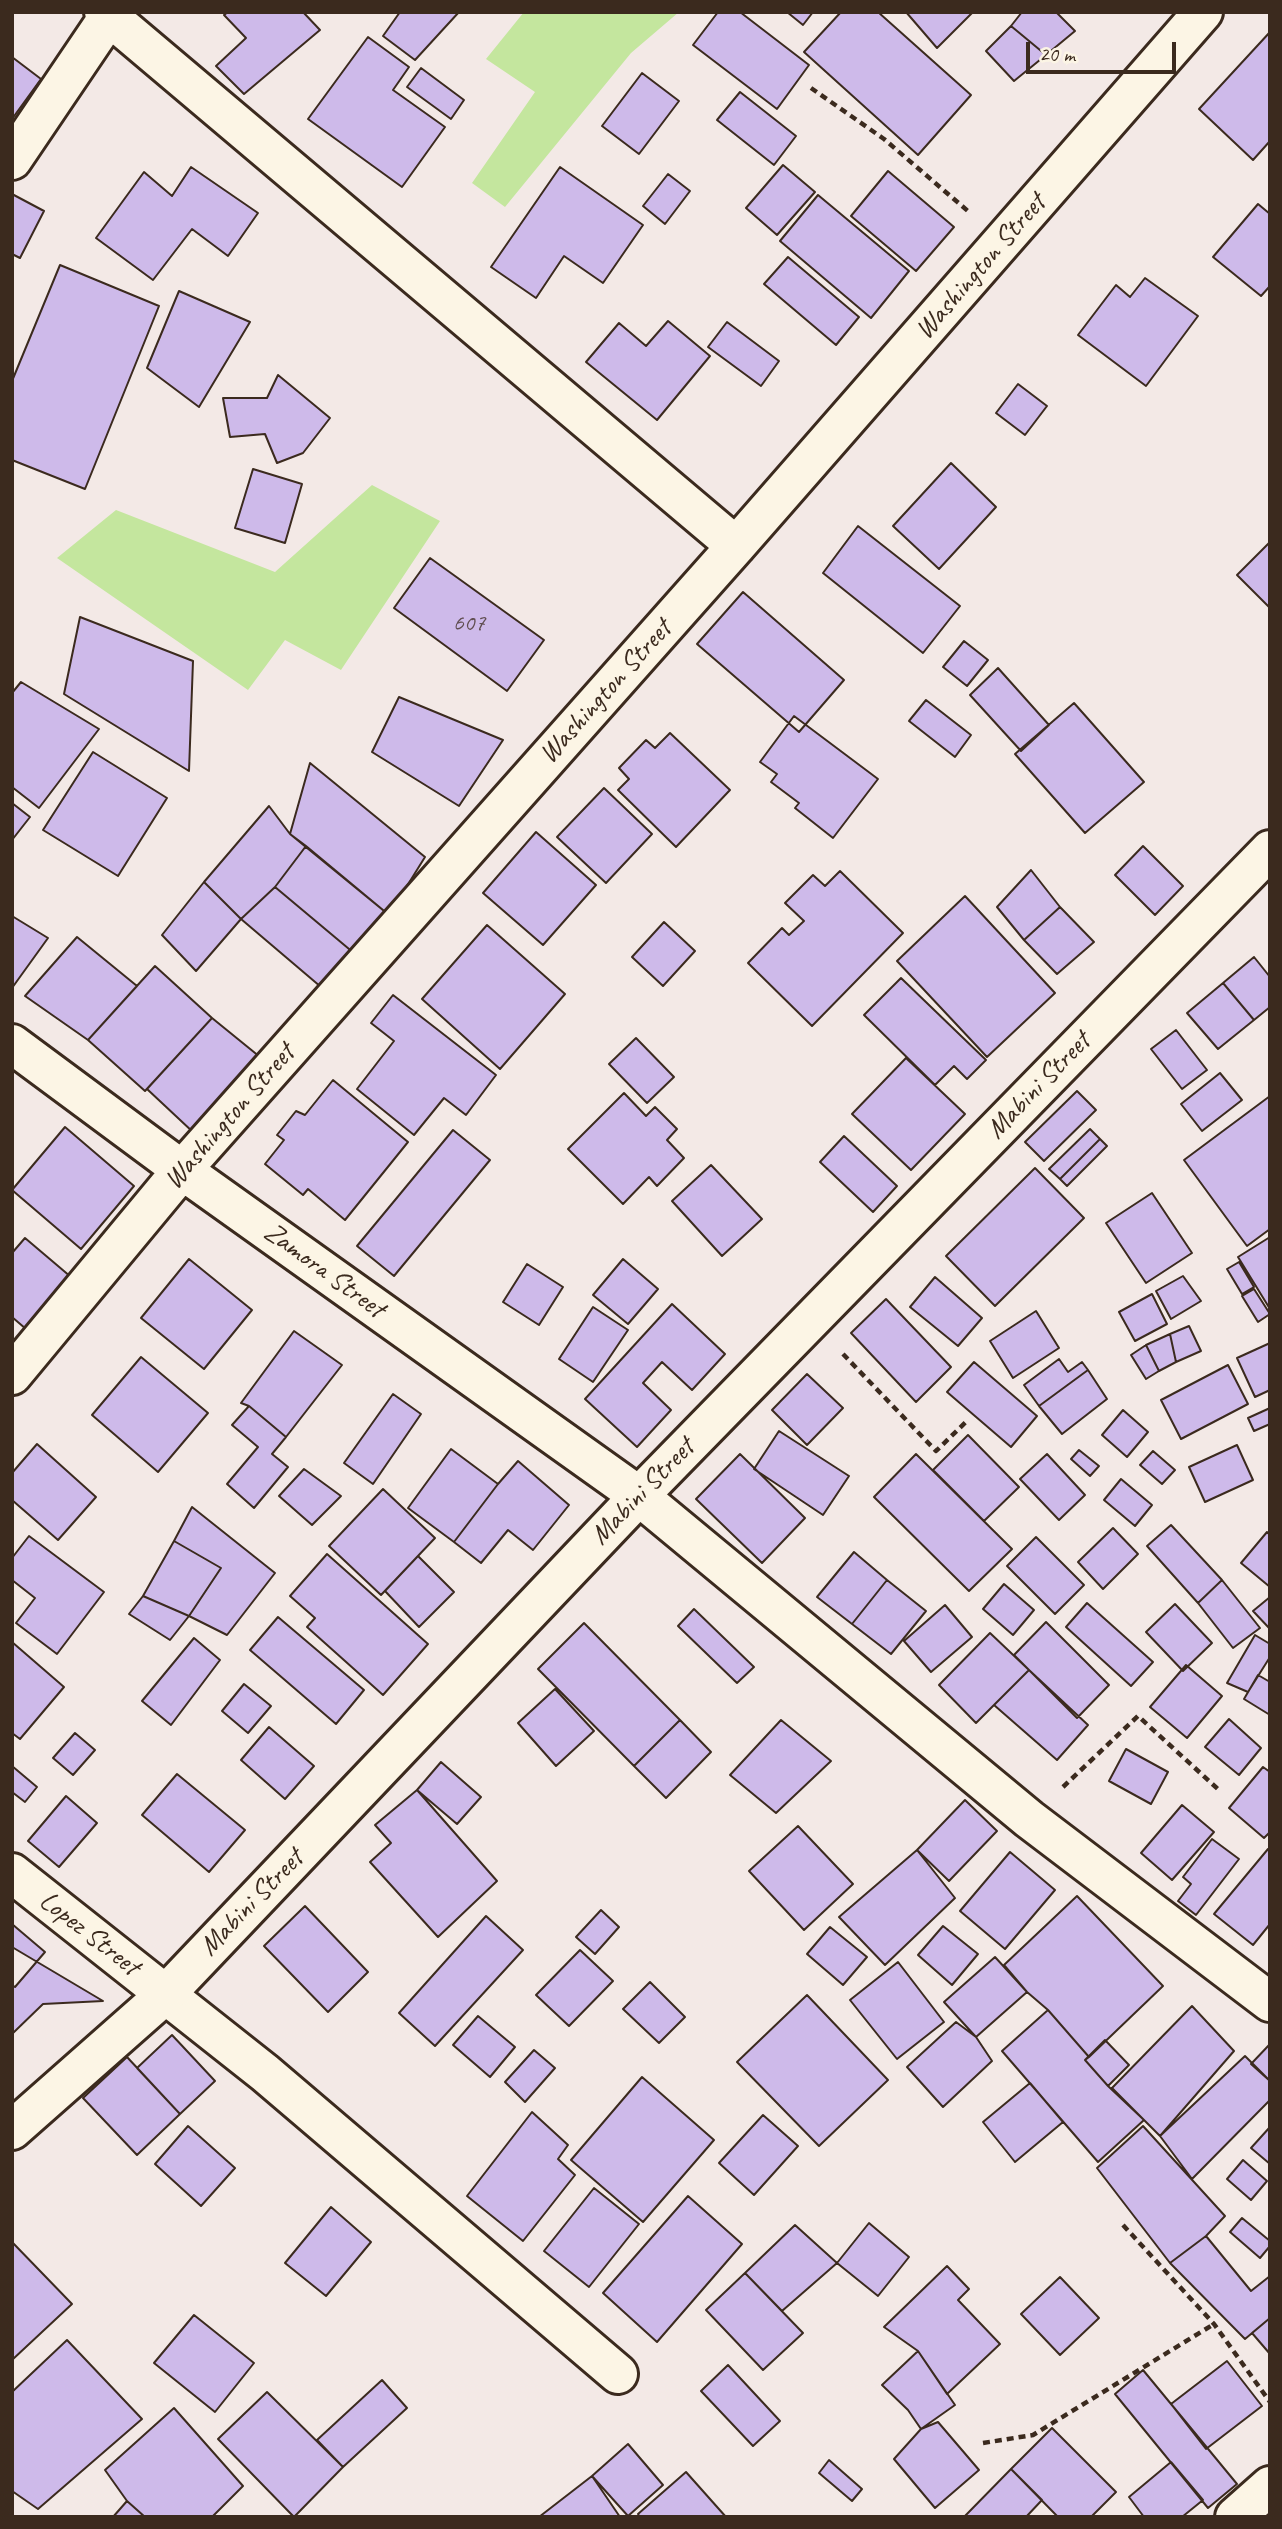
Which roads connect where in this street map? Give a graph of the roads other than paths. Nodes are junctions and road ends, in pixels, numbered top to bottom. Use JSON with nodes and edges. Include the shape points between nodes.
{"nodes":[{"id":1,"x":1203,"y":12,"type":"edge"},
{"id":2,"x":108,"y":14,"type":"edge"},
{"id":3,"x":12,"y":160,"type":"edge"},
{"id":4,"x":736,"y":546,"type":"junction"},
{"id":5,"x":1270,"y":850,"type":"edge"},
{"id":6,"x":12,"y":1044,"type":"edge"},
{"id":7,"x":182,"y":1170,"type":"junction"},
{"id":8,"x":12,"y":1376,"type":"edge"},
{"id":9,"x":639,"y":1496,"type":"junction"},
{"id":10,"x":12,"y":1873,"type":"edge"},
{"id":11,"x":166,"y":1994,"type":"junction"},
{"id":12,"x":1270,"y":2002,"type":"edge"},
{"id":13,"x":12,"y":2130,"type":"edge"},
{"id":14,"x":618,"y":2374,"type":"dead end"},
{"id":15,"x":1270,"y":2486,"type":"edge"},
{"id":16,"x":1235,"y":2517,"type":"edge"}],
"edges":[{"from":1,"to":4,"type":"main road","name":"Washington Street"},
{"from":2,"to":3,"type":"main road"},
{"from":2,"to":4,"type":"main road"},
{"from":4,"to":7,"type":"main road","name":"Washington Street"},
{"from":5,"to":9,"type":"main road","name":"Mabini Street"},
{"from":6,"to":7,"type":"main road","name":"Zamora Street"},
{"from":7,"to":8,"type":"main road","name":"Washington Street"},
{"from":7,"to":9,"type":"main road","name":"Zamora Street"},
{"from":9,"to":11,"type":"main road","name":"Mabini Street"},
{"from":9,"to":12,"type":"main road","name":"Zamora Street","via":[[1029,1819]]},
{"from":10,"to":11,"type":"main road","name":"Lopez Street"},
{"from":11,"to":13,"type":"main road","name":"Mabini Street"},
{"from":11,"to":14,"type":"main road","name":"Lopez Street"},
{"from":15,"to":16,"type":"main road"}]}
